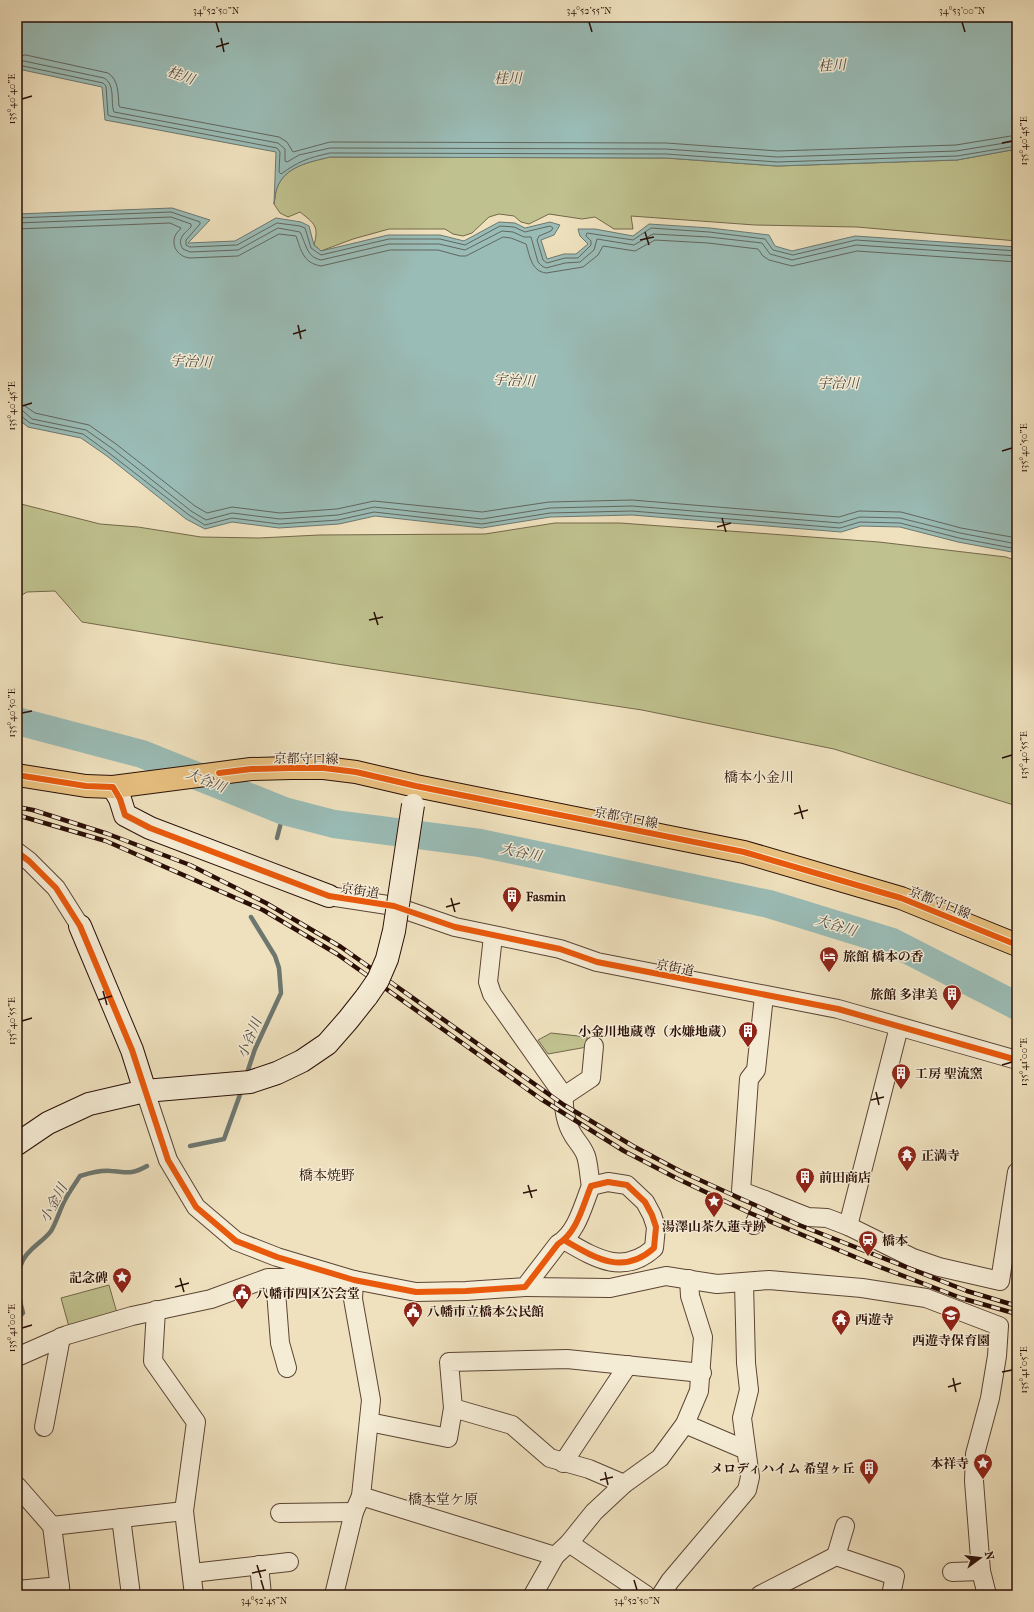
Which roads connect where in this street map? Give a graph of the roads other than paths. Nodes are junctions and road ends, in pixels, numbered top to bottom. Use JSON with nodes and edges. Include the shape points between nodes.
{"nodes":[{"id":1,"x":17,"y":775,"type":"edge"},
{"id":2,"x":113,"y":787,"type":"junction"},
{"id":3,"x":415,"y":796,"type":"junction"},
{"id":4,"x":17,"y":852,"type":"edge"},
{"id":5,"x":329,"y":896,"type":"joint"},
{"id":6,"x":80,"y":926,"type":"joint"},
{"id":7,"x":493,"y":936,"type":"junction"},
{"id":8,"x":1017,"y":945,"type":"edge"},
{"id":9,"x":764,"y":996,"type":"junction"},
{"id":10,"x":899,"y":1027,"type":"junction"},
{"id":11,"x":594,"y":1046,"type":"dead end"},
{"id":12,"x":1017,"y":1060,"type":"edge"},
{"id":13,"x":145,"y":1091,"type":"junction"},
{"id":14,"x":564,"y":1096,"type":"junction"},
{"id":15,"x":17,"y":1144,"type":"edge"},
{"id":16,"x":1017,"y":1172,"type":"edge"},
{"id":17,"x":590,"y":1186,"type":"junction"},
{"id":18,"x":765,"y":1200,"type":"junction"},
{"id":19,"x":754,"y":1226,"type":"dead end"},
{"id":20,"x":848,"y":1226,"type":"junction"},
{"id":21,"x":1013,"y":1227,"type":"edge"},
{"id":22,"x":564,"y":1240,"type":"junction"},
{"id":23,"x":274,"y":1278,"type":"junction"},
{"id":24,"x":689,"y":1279,"type":"junction"},
{"id":25,"x":354,"y":1280,"type":"junction"},
{"id":26,"x":744,"y":1283,"type":"junction"},
{"id":27,"x":525,"y":1286,"type":"junction"},
{"id":28,"x":156,"y":1310,"type":"junction"},
{"id":29,"x":61,"y":1337,"type":"junction"},
{"id":30,"x":17,"y":1357,"type":"edge"},
{"id":31,"x":628,"y":1366,"type":"junction"},
{"id":32,"x":287,"y":1368,"type":"dead end"},
{"id":33,"x":702,"y":1373,"type":"junction"},
{"id":34,"x":453,"y":1408,"type":"junction"},
{"id":35,"x":369,"y":1422,"type":"junction"},
{"id":36,"x":685,"y":1424,"type":"junction"},
{"id":37,"x":44,"y":1427,"type":"dead end"},
{"id":38,"x":746,"y":1450,"type":"junction"},
{"id":39,"x":563,"y":1463,"type":"junction"},
{"id":40,"x":624,"y":1484,"type":"junction"},
{"id":41,"x":17,"y":1486,"type":"edge"},
{"id":42,"x":358,"y":1504,"type":"junction"},
{"id":43,"x":184,"y":1511,"type":"junction"},
{"id":44,"x":280,"y":1513,"type":"dead end"},
{"id":45,"x":121,"y":1518,"type":"junction"},
{"id":46,"x":52,"y":1526,"type":"junction"},
{"id":47,"x":845,"y":1526,"type":"dead end"},
{"id":48,"x":569,"y":1543,"type":"junction"},
{"id":49,"x":555,"y":1556,"type":"junction"},
{"id":50,"x":836,"y":1556,"type":"junction"},
{"id":51,"x":289,"y":1562,"type":"dead end"},
{"id":52,"x":258,"y":1565,"type":"junction"},
{"id":53,"x":981,"y":1571,"type":"junction"},
{"id":54,"x":952,"y":1572,"type":"dead end"},
{"id":55,"x":192,"y":1573,"type":"junction"},
{"id":56,"x":17,"y":1590,"type":"edge"},
{"id":57,"x":61,"y":1591,"type":"edge"},
{"id":58,"x":130,"y":1595,"type":"edge"},
{"id":59,"x":194,"y":1595,"type":"edge"},
{"id":60,"x":262,"y":1595,"type":"edge"},
{"id":61,"x":334,"y":1595,"type":"edge"},
{"id":62,"x":533,"y":1595,"type":"edge"},
{"id":63,"x":646,"y":1595,"type":"edge"},
{"id":64,"x":661,"y":1595,"type":"edge"},
{"id":65,"x":760,"y":1595,"type":"edge"},
{"id":66,"x":891,"y":1595,"type":"edge"},
{"id":67,"x":987,"y":1595,"type":"edge"}],
"edges":[{"from":1,"to":2,"type":"main road","name":"京都守口線","via":[[86,786]]},
{"from":2,"to":3,"type":"main road","name":"京都守口線","via":[[271,768],[324,768],[356,772]]},
{"from":2,"to":5,"type":"street","via":[[125,815],[150,828]]},
{"from":3,"to":8,"type":"main road","name":"京都守口線","via":[[744,852],[901,898]]},
{"from":3,"to":13,"type":"street","bridge":true,"via":[[394,931],[387,959],[378,980],[367,996],[327,1044],[302,1061],[250,1082]]},
{"from":4,"to":6,"type":"street","via":[[56,888]]},
{"from":5,"to":7,"type":"street","name":"京街道","via":[[394,906],[455,927]]},
{"from":6,"to":13,"type":"street","via":[[132,1050]]},
{"from":7,"to":9,"type":"street","name":"京街道","via":[[560,948],[597,962]]},
{"from":7,"to":14,"type":"street","via":[[488,982],[492,994]]},
{"from":9,"to":10,"type":"street","name":"京街道","via":[[838,1009]]},
{"from":9,"to":18,"type":"street","via":[[756,1070],[749,1079],[741,1191]]},
{"from":10,"to":12,"type":"street","name":"京街道"},
{"from":10,"to":20,"type":"street"},
{"from":11,"to":14,"type":"street","via":[[591,1078]]},
{"from":13,"to":15,"type":"street","via":[[89,1104],[48,1123]]},
{"from":13,"to":25,"type":"street","via":[[168,1160],[196,1208],[236,1241],[277,1257]]},
{"from":14,"to":17,"type":"street","via":[[569,1128],[586,1157]]},
{"from":16,"to":21,"type":"street"},
{"from":17,"to":22,"type":"street","via":[[574,1226]]},
{"from":17,"to":22,"type":"street","via":[[608,1182],[627,1185],[645,1202],[656,1227],[654,1248],[645,1256],[628,1262],[614,1263],[593,1257]]},
{"from":18,"to":19,"type":"street"},
{"from":18,"to":20,"type":"street","via":[[808,1217],[827,1218]]},
{"from":20,"to":21,"type":"street","via":[[932,1265],[1000,1281]]},
{"from":22,"to":27,"type":"street"},
{"from":23,"to":25,"type":"street"},
{"from":23,"to":28,"type":"street","via":[[211,1299]]},
{"from":23,"to":32,"type":"street","via":[[280,1343]]},
{"from":24,"to":26,"type":"street","via":[[717,1284]]},
{"from":24,"to":27,"type":"street","via":[[666,1276],[610,1288]]},
{"from":24,"to":33,"type":"street","via":[[690,1296],[703,1337]]},
{"from":25,"to":27,"type":"street","via":[[416,1292]]},
{"from":25,"to":35,"type":"street","via":[[353,1299],[371,1400]]},
{"from":26,"to":38,"type":"street","via":[[749,1390],[742,1418]]},
{"from":26,"to":53,"type":"street","via":[[769,1280],[862,1288],[926,1298],[999,1326],[990,1398],[975,1454],[974,1482]]},
{"from":28,"to":29,"type":"street"},
{"from":28,"to":43,"type":"street","via":[[153,1361],[196,1422]]},
{"from":29,"to":30,"type":"street"},
{"from":29,"to":37,"type":"street"},
{"from":31,"to":33,"type":"street"},
{"from":31,"to":34,"type":"street","via":[[567,1359],[449,1362]]},
{"from":31,"to":39,"type":"street"},
{"from":33,"to":36,"type":"street","via":[[699,1392]]},
{"from":34,"to":35,"type":"street","via":[[448,1438]]},
{"from":34,"to":39,"type":"street","via":[[512,1425],[550,1458]]},
{"from":35,"to":42,"type":"street"},
{"from":36,"to":38,"type":"street"},
{"from":36,"to":40,"type":"street","via":[[660,1458]]},
{"from":38,"to":64,"type":"street","via":[[750,1477],[747,1490]]},
{"from":39,"to":40,"type":"street","via":[[589,1469]]},
{"from":40,"to":48,"type":"street","via":[[594,1512]]},
{"from":41,"to":46,"type":"street"},
{"from":42,"to":44,"type":"street"},
{"from":42,"to":49,"type":"street"},
{"from":42,"to":61,"type":"street"},
{"from":43,"to":45,"type":"street"},
{"from":43,"to":55,"type":"street"},
{"from":45,"to":46,"type":"street"},
{"from":45,"to":58,"type":"street"},
{"from":46,"to":57,"type":"street"},
{"from":47,"to":50,"type":"street"},
{"from":48,"to":49,"type":"street"},
{"from":48,"to":63,"type":"street"},
{"from":49,"to":62,"type":"street"},
{"from":50,"to":65,"type":"street"},
{"from":50,"to":66,"type":"street","via":[[895,1576]]},
{"from":51,"to":52,"type":"street"},
{"from":52,"to":55,"type":"street"},
{"from":52,"to":60,"type":"street"},
{"from":53,"to":54,"type":"street"},
{"from":53,"to":67,"type":"street"},
{"from":55,"to":59,"type":"street"},
{"from":56,"to":57,"type":"street"}]}
